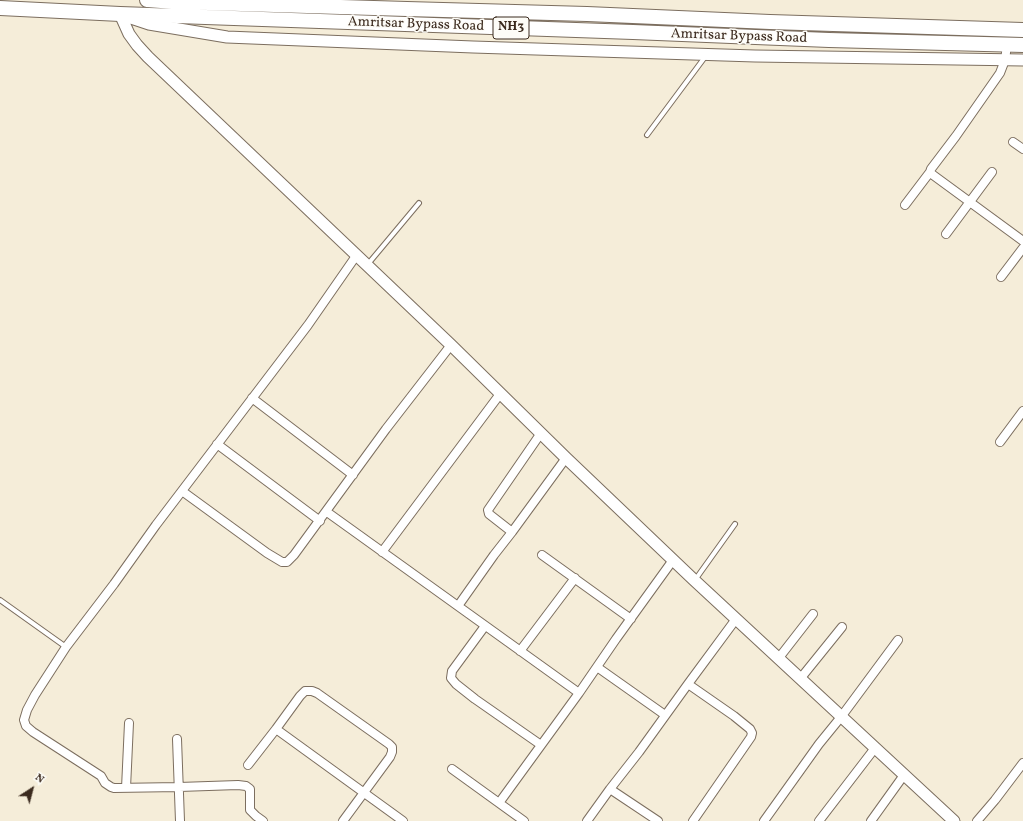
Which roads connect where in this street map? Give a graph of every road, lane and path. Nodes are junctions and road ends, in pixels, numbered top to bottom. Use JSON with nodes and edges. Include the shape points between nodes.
{"nodes":[{"id":1,"x":147,"y":0,"type":"edge"},
{"id":2,"x":320,"y":3,"type":"edge"},
{"id":3,"x":0,"y":8,"type":"edge"},
{"id":4,"x":120,"y":14,"type":"junction"},
{"id":5,"x":320,"y":22,"type":"junction"},
{"id":6,"x":1023,"y":30,"type":"edge"},
{"id":7,"x":1007,"y":45,"type":"junction"},
{"id":8,"x":1023,"y":45,"type":"edge"},
{"id":9,"x":707,"y":55,"type":"junction"},
{"id":10,"x":1005,"y":60,"type":"junction"},
{"id":11,"x":1023,"y":60,"type":"edge"},
{"id":12,"x":647,"y":135,"type":"dead end"},
{"id":13,"x":1013,"y":142,"type":"dead end"},
{"id":14,"x":1023,"y":149,"type":"edge"},
{"id":15,"x":930,"y":172,"type":"junction"},
{"id":16,"x":992,"y":172,"type":"dead end"},
{"id":17,"x":418,"y":203,"type":"dead end"},
{"id":18,"x":970,"y":203,"type":"junction"},
{"id":19,"x":905,"y":205,"type":"dead end"},
{"id":20,"x":946,"y":234,"type":"dead end"},
{"id":21,"x":1023,"y":241,"type":"edge"},
{"id":22,"x":1023,"y":248,"type":"edge"},
{"id":23,"x":356,"y":256,"type":"junction"},
{"id":24,"x":366,"y":266,"type":"junction"},
{"id":25,"x":1001,"y":277,"type":"dead end"},
{"id":26,"x":450,"y":345,"type":"junction"},
{"id":27,"x":500,"y":394,"type":"junction"},
{"id":28,"x":252,"y":398,"type":"junction"},
{"id":29,"x":1022,"y":416,"type":"edge"},
{"id":30,"x":541,"y":433,"type":"junction"},
{"id":31,"x":1000,"y":442,"type":"dead end"},
{"id":32,"x":217,"y":444,"type":"junction"},
{"id":33,"x":566,"y":458,"type":"junction"},
{"id":34,"x":353,"y":475,"type":"junction"},
{"id":35,"x":182,"y":491,"type":"junction"},
{"id":36,"x":327,"y":512,"type":"junction"},
{"id":37,"x":320,"y":521,"type":"junction"},
{"id":38,"x":735,"y":524,"type":"dead end"},
{"id":39,"x":512,"y":532,"type":"junction"},
{"id":40,"x":382,"y":552,"type":"junction"},
{"id":41,"x":542,"y":554,"type":"dead end"},
{"id":42,"x":673,"y":560,"type":"junction"},
{"id":43,"x":575,"y":578,"type":"junction"},
{"id":44,"x":694,"y":580,"type":"junction"},
{"id":45,"x":0,"y":600,"type":"edge"},
{"id":46,"x":458,"y":606,"type":"junction"},
{"id":47,"x":813,"y":614,"type":"dead end"},
{"id":48,"x":631,"y":619,"type":"junction"},
{"id":49,"x":736,"y":619,"type":"junction"},
{"id":50,"x":485,"y":626,"type":"junction"},
{"id":51,"x":842,"y":627,"type":"dead end"},
{"id":52,"x":898,"y":640,"type":"dead end"},
{"id":53,"x":66,"y":647,"type":"junction"},
{"id":54,"x":520,"y":651,"type":"junction"},
{"id":55,"x":778,"y":659,"type":"junction"},
{"id":56,"x":597,"y":667,"type":"junction"},
{"id":57,"x":800,"y":679,"type":"junction"},
{"id":58,"x":688,"y":684,"type":"junction"},
{"id":59,"x":579,"y":693,"type":"junction"},
{"id":60,"x":665,"y":715,"type":"junction"},
{"id":61,"x":841,"y":717,"type":"junction"},
{"id":62,"x":129,"y":723,"type":"dead end"},
{"id":63,"x":276,"y":729,"type":"junction"},
{"id":64,"x":177,"y":739,"type":"dead end"},
{"id":65,"x":541,"y":745,"type":"junction"},
{"id":66,"x":875,"y":748,"type":"junction"},
{"id":67,"x":1023,"y":763,"type":"edge"},
{"id":68,"x":248,"y":765,"type":"dead end"},
{"id":69,"x":452,"y":769,"type":"dead end"},
{"id":70,"x":904,"y":775,"type":"junction"},
{"id":71,"x":179,"y":787,"type":"junction"},
{"id":72,"x":126,"y":788,"type":"junction"},
{"id":73,"x":610,"y":788,"type":"junction"},
{"id":74,"x":364,"y":792,"type":"junction"},
{"id":75,"x":499,"y":803,"type":"junction"},
{"id":76,"x":180,"y":821,"type":"edge"},
{"id":77,"x":263,"y":821,"type":"edge"},
{"id":78,"x":342,"y":821,"type":"edge"},
{"id":79,"x":403,"y":821,"type":"edge"},
{"id":80,"x":524,"y":821,"type":"edge"},
{"id":81,"x":587,"y":821,"type":"edge"},
{"id":82,"x":658,"y":821,"type":"edge"},
{"id":83,"x":693,"y":821,"type":"edge"},
{"id":84,"x":764,"y":821,"type":"edge"},
{"id":85,"x":819,"y":821,"type":"edge"},
{"id":86,"x":871,"y":821,"type":"edge"},
{"id":87,"x":954,"y":821,"type":"edge"},
{"id":88,"x":977,"y":821,"type":"edge"}],
"edges":[{"from":1,"to":2,"type":"highway","name":"Amritsar Bypass Road","number":"NH3"},
{"from":2,"to":5,"type":"street"},
{"from":2,"to":6,"type":"highway","name":"Amritsar Bypass Road","number":"NH3","via":[[407,9]]},
{"from":3,"to":4,"type":"highway","name":"Amritsar Bypass Road","number":"NH3"},
{"from":4,"to":5,"type":"highway","name":"Amritsar Bypass Road","number":"NH3"},
{"from":4,"to":9,"type":"street","via":[[149,24],[227,37]]},
{"from":4,"to":23,"type":"street","via":[[129,34],[148,57]]},
{"from":5,"to":7,"type":"highway","name":"Amritsar Bypass Road","number":"NH3"},
{"from":7,"to":8,"type":"highway","name":"Amritsar Bypass Road","number":"NH3"},
{"from":7,"to":10,"type":"street"},
{"from":9,"to":10,"type":"street"},
{"from":9,"to":12,"type":"lane"},
{"from":10,"to":11,"type":"street"},
{"from":10,"to":15,"type":"street","via":[[995,81]]},
{"from":13,"to":14,"type":"street"},
{"from":15,"to":18,"type":"street"},
{"from":15,"to":19,"type":"street"},
{"from":16,"to":18,"type":"street"},
{"from":17,"to":24,"type":"lane"},
{"from":18,"to":20,"type":"street"},
{"from":18,"to":21,"type":"street"},
{"from":22,"to":25,"type":"street"},
{"from":23,"to":24,"type":"street"},
{"from":23,"to":28,"type":"street","via":[[308,325]]},
{"from":24,"to":26,"type":"street"},
{"from":26,"to":27,"type":"street"},
{"from":26,"to":34,"type":"street"},
{"from":27,"to":30,"type":"street"},
{"from":27,"to":40,"type":"street"},
{"from":28,"to":32,"type":"street"},
{"from":28,"to":34,"type":"street"},
{"from":29,"to":31,"type":"street"},
{"from":30,"to":33,"type":"street"},
{"from":30,"to":39,"type":"street","via":[[488,510],[489,514]]},
{"from":32,"to":35,"type":"street"},
{"from":32,"to":37,"type":"street"},
{"from":33,"to":39,"type":"street"},
{"from":33,"to":42,"type":"street"},
{"from":34,"to":36,"type":"street"},
{"from":35,"to":37,"type":"street","via":[[284,563],[290,560]]},
{"from":35,"to":53,"type":"street"},
{"from":36,"to":37,"type":"street"},
{"from":36,"to":40,"type":"street"},
{"from":38,"to":44,"type":"lane"},
{"from":39,"to":46,"type":"street"},
{"from":40,"to":46,"type":"street"},
{"from":41,"to":43,"type":"street"},
{"from":42,"to":44,"type":"street"},
{"from":42,"to":48,"type":"street"},
{"from":43,"to":48,"type":"street"},
{"from":43,"to":54,"type":"street"},
{"from":44,"to":49,"type":"street"},
{"from":45,"to":53,"type":"lane"},
{"from":46,"to":50,"type":"street"},
{"from":47,"to":55,"type":"street"},
{"from":48,"to":56,"type":"street"},
{"from":49,"to":55,"type":"street"},
{"from":49,"to":58,"type":"street"},
{"from":50,"to":54,"type":"street"},
{"from":50,"to":65,"type":"street","via":[[452,671],[451,678]]},
{"from":51,"to":57,"type":"street"},
{"from":52,"to":61,"type":"street"},
{"from":53,"to":72,"type":"street","via":[[25,714],[26,726],[100,776],[111,787]]},
{"from":54,"to":59,"type":"street"},
{"from":55,"to":57,"type":"street"},
{"from":56,"to":59,"type":"street"},
{"from":56,"to":60,"type":"street"},
{"from":57,"to":61,"type":"street"},
{"from":58,"to":60,"type":"street"},
{"from":58,"to":83,"type":"street","via":[[734,716],[752,733]]},
{"from":59,"to":65,"type":"street"},
{"from":60,"to":73,"type":"street"},
{"from":61,"to":66,"type":"street"},
{"from":61,"to":84,"type":"street"},
{"from":62,"to":72,"type":"street"},
{"from":63,"to":68,"type":"street"},
{"from":63,"to":74,"type":"street"},
{"from":63,"to":74,"type":"street","via":[[300,696],[309,691],[317,693],[389,744],[392,748],[390,757]]},
{"from":64,"to":71,"type":"street"},
{"from":65,"to":75,"type":"street"},
{"from":66,"to":70,"type":"street"},
{"from":66,"to":85,"type":"street"},
{"from":67,"to":88,"type":"street"},
{"from":69,"to":75,"type":"street"},
{"from":70,"to":86,"type":"street"},
{"from":70,"to":87,"type":"street"},
{"from":71,"to":72,"type":"street"},
{"from":71,"to":76,"type":"street"},
{"from":71,"to":77,"type":"street","via":[[246,786],[250,789],[250,810]]},
{"from":73,"to":81,"type":"street"},
{"from":73,"to":82,"type":"street"},
{"from":74,"to":78,"type":"street"},
{"from":74,"to":79,"type":"street"},
{"from":75,"to":80,"type":"street"}]}
